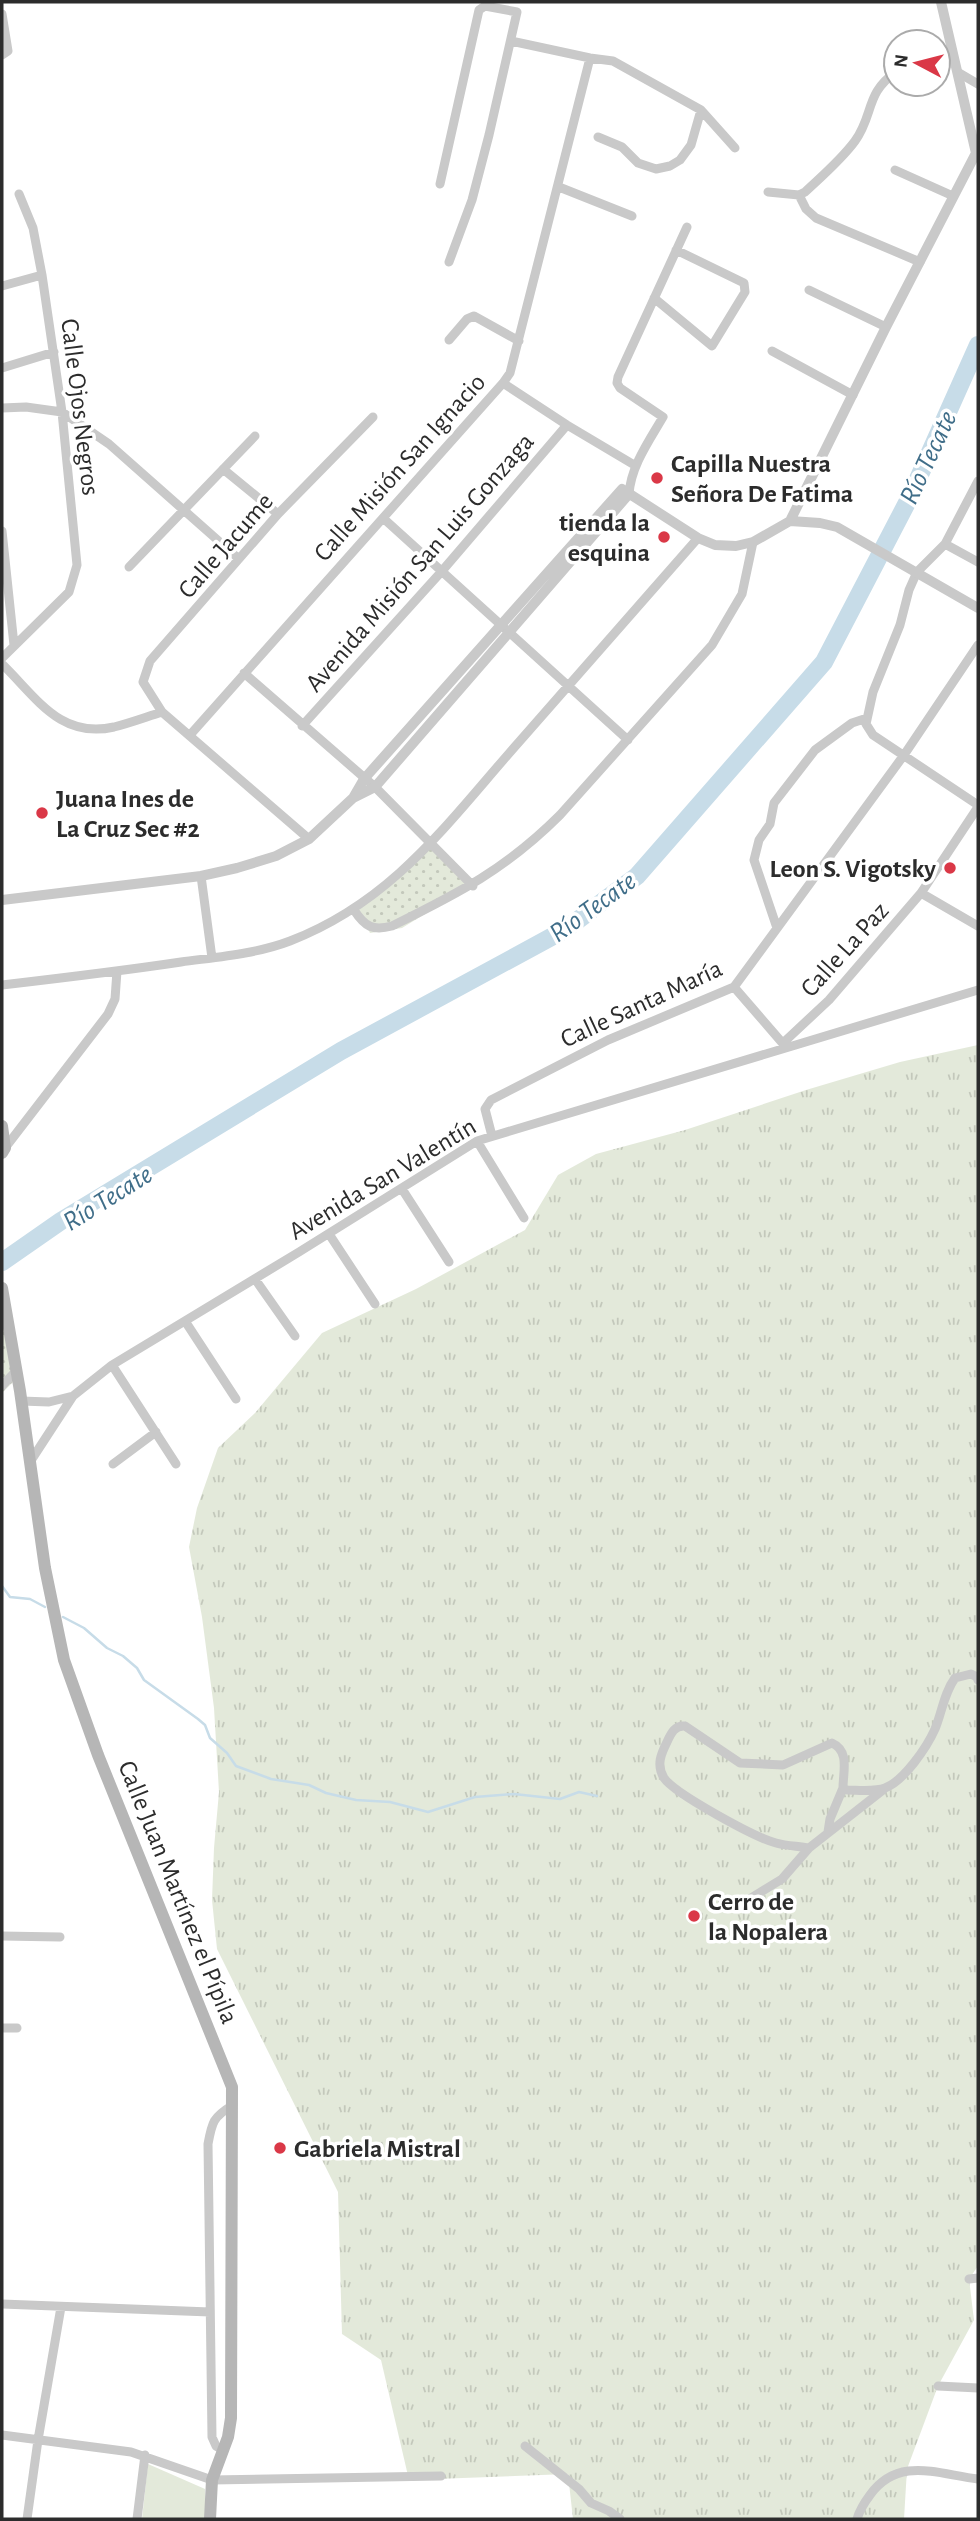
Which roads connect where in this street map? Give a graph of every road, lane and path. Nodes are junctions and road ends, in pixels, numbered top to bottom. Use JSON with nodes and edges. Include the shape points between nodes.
{"nodes":[{"id":1,"x":941,"y":2,"type":"edge"},
{"id":2,"x":2,"y":14,"type":"edge"},
{"id":3,"x":511,"y":41,"type":"junction"},
{"id":4,"x":2,"y":55,"type":"edge"},
{"id":5,"x":590,"y":58,"type":"junction"},
{"id":6,"x":959,"y":73,"type":"junction"},
{"id":7,"x":882,"y":81,"type":"edge"},
{"id":8,"x":978,"y":84,"type":"edge"},
{"id":9,"x":701,"y":110,"type":"junction"},
{"id":10,"x":598,"y":137,"type":"dead end"},
{"id":11,"x":735,"y":148,"type":"dead end"},
{"id":12,"x":977,"y":153,"type":"edge"},
{"id":13,"x":895,"y":170,"type":"dead end"},
{"id":14,"x":440,"y":184,"type":"dead end"},
{"id":15,"x":559,"y":187,"type":"junction"},
{"id":16,"x":768,"y":192,"type":"dead end"},
{"id":17,"x":19,"y":194,"type":"dead end"},
{"id":18,"x":799,"y":195,"type":"junction"},
{"id":19,"x":953,"y":196,"type":"junction"},
{"id":20,"x":632,"y":216,"type":"dead end"},
{"id":21,"x":687,"y":227,"type":"dead end"},
{"id":22,"x":676,"y":250,"type":"junction"},
{"id":23,"x":449,"y":262,"type":"dead end"},
{"id":24,"x":920,"y":262,"type":"junction"},
{"id":25,"x":42,"y":275,"type":"junction"},
{"id":26,"x":2,"y":286,"type":"edge"},
{"id":27,"x":810,"y":290,"type":"dead end"},
{"id":28,"x":654,"y":298,"type":"junction"},
{"id":29,"x":886,"y":327,"type":"junction"},
{"id":30,"x":449,"y":340,"type":"dead end"},
{"id":31,"x":519,"y":341,"type":"junction"},
{"id":32,"x":772,"y":351,"type":"dead end"},
{"id":33,"x":54,"y":352,"type":"junction"},
{"id":34,"x":2,"y":368,"type":"edge"},
{"id":35,"x":503,"y":383,"type":"junction"},
{"id":36,"x":853,"y":395,"type":"junction"},
{"id":37,"x":2,"y":408,"type":"edge"},
{"id":38,"x":62,"y":412,"type":"junction"},
{"id":39,"x":373,"y":417,"type":"dead end"},
{"id":40,"x":567,"y":425,"type":"junction"},
{"id":41,"x":255,"y":436,"type":"dead end"},
{"id":42,"x":636,"y":466,"type":"junction"},
{"id":43,"x":223,"y":469,"type":"junction"},
{"id":44,"x":978,"y":481,"type":"edge"},
{"id":45,"x":627,"y":488,"type":"junction"},
{"id":46,"x":183,"y":510,"type":"junction"},
{"id":47,"x":278,"y":514,"type":"junction"},
{"id":48,"x":383,"y":518,"type":"junction"},
{"id":49,"x":790,"y":521,"type":"junction"},
{"id":50,"x":2,"y":531,"type":"edge"},
{"id":51,"x":698,"y":538,"type":"junction"},
{"id":52,"x":753,"y":542,"type":"junction"},
{"id":53,"x":945,"y":544,"type":"junction"},
{"id":54,"x":239,"y":559,"type":"junction"},
{"id":55,"x":978,"y":562,"type":"edge"},
{"id":56,"x":129,"y":566,"type":"dead end"},
{"id":57,"x":442,"y":571,"type":"junction"},
{"id":58,"x":917,"y":572,"type":"junction"},
{"id":59,"x":978,"y":608,"type":"edge"},
{"id":60,"x":505,"y":627,"type":"junction"},
{"id":61,"x":15,"y":645,"type":"junction"},
{"id":62,"x":978,"y":645,"type":"edge"},
{"id":63,"x":2,"y":658,"type":"edge"},
{"id":64,"x":2,"y":664,"type":"edge"},
{"id":65,"x":244,"y":673,"type":"junction"},
{"id":66,"x":568,"y":687,"type":"junction"},
{"id":67,"x":162,"y":712,"type":"junction"},
{"id":68,"x":867,"y":718,"type":"junction"},
{"id":69,"x":302,"y":726,"type":"junction"},
{"id":70,"x":190,"y":735,"type":"junction"},
{"id":71,"x":628,"y":740,"type":"junction"},
{"id":72,"x":904,"y":755,"type":"junction"},
{"id":73,"x":364,"y":779,"type":"junction"},
{"id":74,"x":375,"y":787,"type":"junction"},
{"id":75,"x":353,"y":798,"type":"junction"},
{"id":76,"x":978,"y":806,"type":"edge"},
{"id":77,"x":309,"y":839,"type":"junction"},
{"id":78,"x":431,"y":842,"type":"junction"},
{"id":79,"x":201,"y":876,"type":"junction"},
{"id":80,"x":473,"y":886,"type":"junction"},
{"id":81,"x":921,"y":893,"type":"junction"},
{"id":82,"x":2,"y":900,"type":"edge"},
{"id":83,"x":354,"y":911,"type":"junction"},
{"id":84,"x":978,"y":926,"type":"edge"},
{"id":85,"x":777,"y":928,"type":"junction"},
{"id":86,"x":212,"y":958,"type":"junction"},
{"id":87,"x":117,"y":971,"type":"junction"},
{"id":88,"x":2,"y":985,"type":"edge"},
{"id":89,"x":734,"y":987,"type":"junction"},
{"id":90,"x":978,"y":990,"type":"edge"},
{"id":91,"x":785,"y":1045,"type":"junction"},
{"id":92,"x":2,"y":1126,"type":"edge"},
{"id":93,"x":492,"y":1136,"type":"junction"},
{"id":94,"x":477,"y":1141,"type":"junction"},
{"id":95,"x":3,"y":1151,"type":"edge"},
{"id":96,"x":402,"y":1189,"type":"junction"},
{"id":97,"x":524,"y":1218,"type":"dead end"},
{"id":98,"x":329,"y":1234,"type":"junction"},
{"id":99,"x":449,"y":1262,"type":"dead end"},
{"id":100,"x":256,"y":1279,"type":"junction"},
{"id":101,"x":2,"y":1288,"type":"edge"},
{"id":102,"x":375,"y":1304,"type":"dead end"},
{"id":103,"x":185,"y":1321,"type":"junction"},
{"id":104,"x":295,"y":1336,"type":"dead end"},
{"id":105,"x":112,"y":1365,"type":"junction"},
{"id":106,"x":16,"y":1371,"type":"junction"},
{"id":107,"x":2,"y":1386,"type":"edge"},
{"id":108,"x":73,"y":1396,"type":"junction"},
{"id":109,"x":236,"y":1399,"type":"dead end"},
{"id":110,"x":21,"y":1401,"type":"junction"},
{"id":111,"x":156,"y":1432,"type":"junction"},
{"id":112,"x":30,"y":1462,"type":"junction"},
{"id":113,"x":113,"y":1464,"type":"dead end"},
{"id":114,"x":176,"y":1464,"type":"dead end"},
{"id":115,"x":978,"y":1681,"type":"edge"},
{"id":116,"x":843,"y":1788,"type":"junction"},
{"id":117,"x":885,"y":1788,"type":"junction"},
{"id":118,"x":828,"y":1832,"type":"junction"},
{"id":119,"x":809,"y":1848,"type":"junction"},
{"id":120,"x":738,"y":1906,"type":"dead end"},
{"id":121,"x":2,"y":1936,"type":"edge"},
{"id":122,"x":60,"y":1937,"type":"dead end"},
{"id":123,"x":2,"y":2028,"type":"edge"},
{"id":124,"x":17,"y":2028,"type":"dead end"},
{"id":125,"x":233,"y":2105,"type":"junction"},
{"id":126,"x":2,"y":2304,"type":"edge"},
{"id":127,"x":61,"y":2307,"type":"junction"},
{"id":128,"x":210,"y":2312,"type":"junction"},
{"id":129,"x":938,"y":2386,"type":"dead end"},
{"id":130,"x":978,"y":2388,"type":"edge"},
{"id":131,"x":2,"y":2435,"type":"edge"},
{"id":132,"x":38,"y":2440,"type":"junction"},
{"id":133,"x":525,"y":2446,"type":"dead end"},
{"id":134,"x":223,"y":2450,"type":"junction"},
{"id":135,"x":145,"y":2455,"type":"junction"},
{"id":136,"x":441,"y":2476,"type":"dead end"},
{"id":137,"x":978,"y":2479,"type":"edge"},
{"id":138,"x":212,"y":2480,"type":"junction"},
{"id":139,"x":27,"y":2519,"type":"edge"},
{"id":140,"x":137,"y":2519,"type":"edge"},
{"id":141,"x":211,"y":2519,"type":"edge"},
{"id":142,"x":620,"y":2519,"type":"edge"},
{"id":143,"x":858,"y":2519,"type":"edge"}],
"edges":[{"from":1,"to":6,"type":"street"},
{"from":2,"to":4,"type":"street","via":[[8,51]]},
{"from":3,"to":5,"type":"street"},
{"from":3,"to":14,"type":"street","via":[[517,12],[485,6],[479,10]]},
{"from":3,"to":23,"type":"street","via":[[471,200]]},
{"from":5,"to":9,"type":"street","via":[[613,61]]},
{"from":5,"to":15,"type":"street","name":"Calle Misión San Ignacio"},
{"from":6,"to":8,"type":"street"},
{"from":6,"to":12,"type":"street"},
{"from":7,"to":18,"type":"street","via":[[856,139]]},
{"from":9,"to":10,"type":"street","via":[[691,145],[670,166],[656,169],[638,163],[622,147]]},
{"from":9,"to":11,"type":"street"},
{"from":12,"to":19,"type":"street"},
{"from":13,"to":19,"type":"street"},
{"from":15,"to":20,"type":"street"},
{"from":15,"to":31,"type":"street","name":"Calle Misión San Ignacio"},
{"from":16,"to":18,"type":"street"},
{"from":17,"to":25,"type":"street","name":"Calle Ojos Negros","via":[[33,228]]},
{"from":18,"to":24,"type":"street","via":[[816,218]]},
{"from":19,"to":24,"type":"street"},
{"from":21,"to":22,"type":"street"},
{"from":22,"to":28,"type":"street"},
{"from":22,"to":28,"type":"street","via":[[744,283],[745,292],[714,345],[709,346]]},
{"from":24,"to":29,"type":"street"},
{"from":25,"to":26,"type":"street"},
{"from":25,"to":33,"type":"street","name":"Calle Ojos Negros"},
{"from":27,"to":29,"type":"street"},
{"from":28,"to":42,"type":"street","via":[[617,383],[663,416]]},
{"from":29,"to":36,"type":"street"},
{"from":30,"to":31,"type":"street","via":[[474,316]]},
{"from":31,"to":35,"type":"street","name":"Calle Misión San Ignacio"},
{"from":32,"to":36,"type":"street"},
{"from":33,"to":34,"type":"street"},
{"from":33,"to":38,"type":"street","name":"Calle Ojos Negros"},
{"from":35,"to":40,"type":"street"},
{"from":35,"to":48,"type":"street","name":"Calle Misión San Ignacio"},
{"from":36,"to":49,"type":"street"},
{"from":37,"to":38,"type":"street"},
{"from":38,"to":46,"type":"street","via":[[109,444]]},
{"from":38,"to":61,"type":"street","name":"Calle Ojos Negros","via":[[77,565],[69,592]]},
{"from":39,"to":47,"type":"street","name":"Calle Jacume"},
{"from":40,"to":42,"type":"street"},
{"from":40,"to":57,"type":"street","name":"Avenida Misión San Luis Gonzaga"},
{"from":41,"to":43,"type":"street"},
{"from":42,"to":45,"type":"street"},
{"from":43,"to":46,"type":"street"},
{"from":43,"to":47,"type":"street"},
{"from":44,"to":53,"type":"street"},
{"from":45,"to":51,"type":"street"},
{"from":45,"to":60,"type":"street"},
{"from":46,"to":54,"type":"street"},
{"from":46,"to":56,"type":"street"},
{"from":47,"to":54,"type":"street","name":"Calle Jacume"},
{"from":48,"to":57,"type":"street"},
{"from":48,"to":65,"type":"street","name":"Calle Misión San Ignacio"},
{"from":49,"to":52,"type":"street"},
{"from":49,"to":58,"type":"street","via":[[837,527]]},
{"from":50,"to":61,"type":"street"},
{"from":51,"to":52,"type":"street","via":[[727,547]]},
{"from":51,"to":66,"type":"street"},
{"from":52,"to":71,"type":"street","via":[[742,594],[725,626]]},
{"from":53,"to":55,"type":"street"},
{"from":53,"to":58,"type":"street"},
{"from":54,"to":67,"type":"street","name":"Calle Jacume","via":[[150,661],[143,682]]},
{"from":57,"to":60,"type":"street"},
{"from":57,"to":69,"type":"street","name":"Avenida Misión San Luis Gonzaga"},
{"from":58,"to":59,"type":"street"},
{"from":58,"to":68,"type":"street"},
{"from":60,"to":66,"type":"street"},
{"from":60,"to":73,"type":"street"},
{"from":60,"to":74,"type":"street"},
{"from":61,"to":63,"type":"street"},
{"from":62,"to":72,"type":"street","name":"Calle Santa María"},
{"from":64,"to":67,"type":"street","via":[[53,716],[70,726],[114,727]]},
{"from":65,"to":69,"type":"street"},
{"from":65,"to":70,"type":"street","name":"Calle Misión San Ignacio"},
{"from":66,"to":71,"type":"street"},
{"from":66,"to":78,"type":"street"},
{"from":67,"to":70,"type":"street"},
{"from":68,"to":72,"type":"street","via":[[869,732]]},
{"from":68,"to":85,"type":"street","via":[[852,723],[815,750],[774,803],[754,860]]},
{"from":69,"to":73,"type":"street"},
{"from":70,"to":77,"type":"street"},
{"from":71,"to":80,"type":"street","via":[[537,838]]},
{"from":72,"to":76,"type":"street"},
{"from":72,"to":85,"type":"street","name":"Calle Santa María"},
{"from":73,"to":74,"type":"street"},
{"from":73,"to":75,"type":"street"},
{"from":74,"to":75,"type":"street"},
{"from":74,"to":78,"type":"street"},
{"from":75,"to":77,"type":"street"},
{"from":76,"to":81,"type":"street","name":"Calle La Paz"},
{"from":77,"to":79,"type":"street","via":[[276,856]]},
{"from":78,"to":80,"type":"street"},
{"from":78,"to":83,"type":"street"},
{"from":79,"to":82,"type":"street"},
{"from":79,"to":86,"type":"street"},
{"from":80,"to":83,"type":"street","via":[[381,929],[370,928]]},
{"from":81,"to":84,"type":"street"},
{"from":81,"to":91,"type":"street","name":"Calle La Paz"},
{"from":83,"to":86,"type":"street","via":[[288,942]]},
{"from":85,"to":89,"type":"street","name":"Calle Santa María"},
{"from":86,"to":87,"type":"street"},
{"from":87,"to":88,"type":"street"},
{"from":87,"to":95,"type":"street","via":[[115,999],[108,1014]]},
{"from":89,"to":91,"type":"street"},
{"from":89,"to":93,"type":"street","name":"Calle Santa María","via":[[608,1040],[491,1100],[485,1109]]},
{"from":90,"to":91,"type":"street","name":"Avenida San Valentín"},
{"from":91,"to":93,"type":"street","name":"Avenida San Valentín"},
{"from":92,"to":95,"type":"main road"},
{"from":93,"to":94,"type":"street","name":"Avenida San Valentín"},
{"from":94,"to":96,"type":"street","name":"Avenida San Valentín"},
{"from":94,"to":97,"type":"street"},
{"from":96,"to":98,"type":"street","name":"Avenida San Valentín"},
{"from":96,"to":99,"type":"street"},
{"from":98,"to":100,"type":"street","name":"Avenida San Valentín"},
{"from":98,"to":102,"type":"street"},
{"from":100,"to":103,"type":"street","name":"Avenida San Valentín"},
{"from":100,"to":104,"type":"street"},
{"from":101,"to":106,"type":"main road","name":"Calle Juan Martínez el Pípila"},
{"from":103,"to":105,"type":"street","name":"Avenida San Valentín"},
{"from":103,"to":109,"type":"street"},
{"from":105,"to":108,"type":"street","name":"Avenida San Valentín"},
{"from":105,"to":111,"type":"street"},
{"from":106,"to":107,"type":"street"},
{"from":106,"to":110,"type":"main road","name":"Calle Juan Martínez el Pípila"},
{"from":108,"to":110,"type":"street","via":[[49,1402]]},
{"from":108,"to":112,"type":"street","name":"Avenida San Valentín"},
{"from":110,"to":112,"type":"main road","name":"Calle Juan Martínez el Pípila"},
{"from":111,"to":113,"type":"street"},
{"from":111,"to":114,"type":"street"},
{"from":112,"to":125,"type":"main road","name":"Calle Juan Martínez el Pípila","via":[[64,1660],[225,2066]]},
{"from":115,"to":117,"type":"street","via":[[971,1674],[955,1678],[927,1744],[912,1765]]},
{"from":116,"to":117,"type":"street"},
{"from":116,"to":118,"type":"street"},
{"from":116,"to":119,"type":"street","via":[[844,1754],[832,1743],[777,1767],[737,1762],[683,1725],[671,1733],[659,1760],[664,1777],[674,1787],[774,1843]]},
{"from":117,"to":118,"type":"street"},
{"from":118,"to":119,"type":"street"},
{"from":119,"to":120,"type":"street","via":[[782,1879]]},
{"from":121,"to":122,"type":"street"},
{"from":123,"to":124,"type":"street"},
{"from":125,"to":128,"type":"street","via":[[217,2115],[208,2144]]},
{"from":125,"to":134,"type":"main road","name":"Calle Juan Martínez el Pípila","via":[[230,2418]]},
{"from":126,"to":127,"type":"street"},
{"from":127,"to":128,"type":"street"},
{"from":127,"to":132,"type":"street"},
{"from":128,"to":134,"type":"street","via":[[212,2437]]},
{"from":129,"to":130,"type":"street"},
{"from":131,"to":132,"type":"street"},
{"from":132,"to":135,"type":"street"},
{"from":132,"to":139,"type":"street"},
{"from":133,"to":142,"type":"street","via":[[591,2503]]},
{"from":134,"to":138,"type":"main road","name":"Calle Juan Martínez el Pípila"},
{"from":135,"to":138,"type":"street"},
{"from":135,"to":140,"type":"street"},
{"from":136,"to":138,"type":"street"},
{"from":137,"to":143,"type":"street","via":[[907,2469],[891,2474],[860,2509]]},
{"from":138,"to":141,"type":"main road","name":"Calle Juan Martínez el Pípila"}]}
